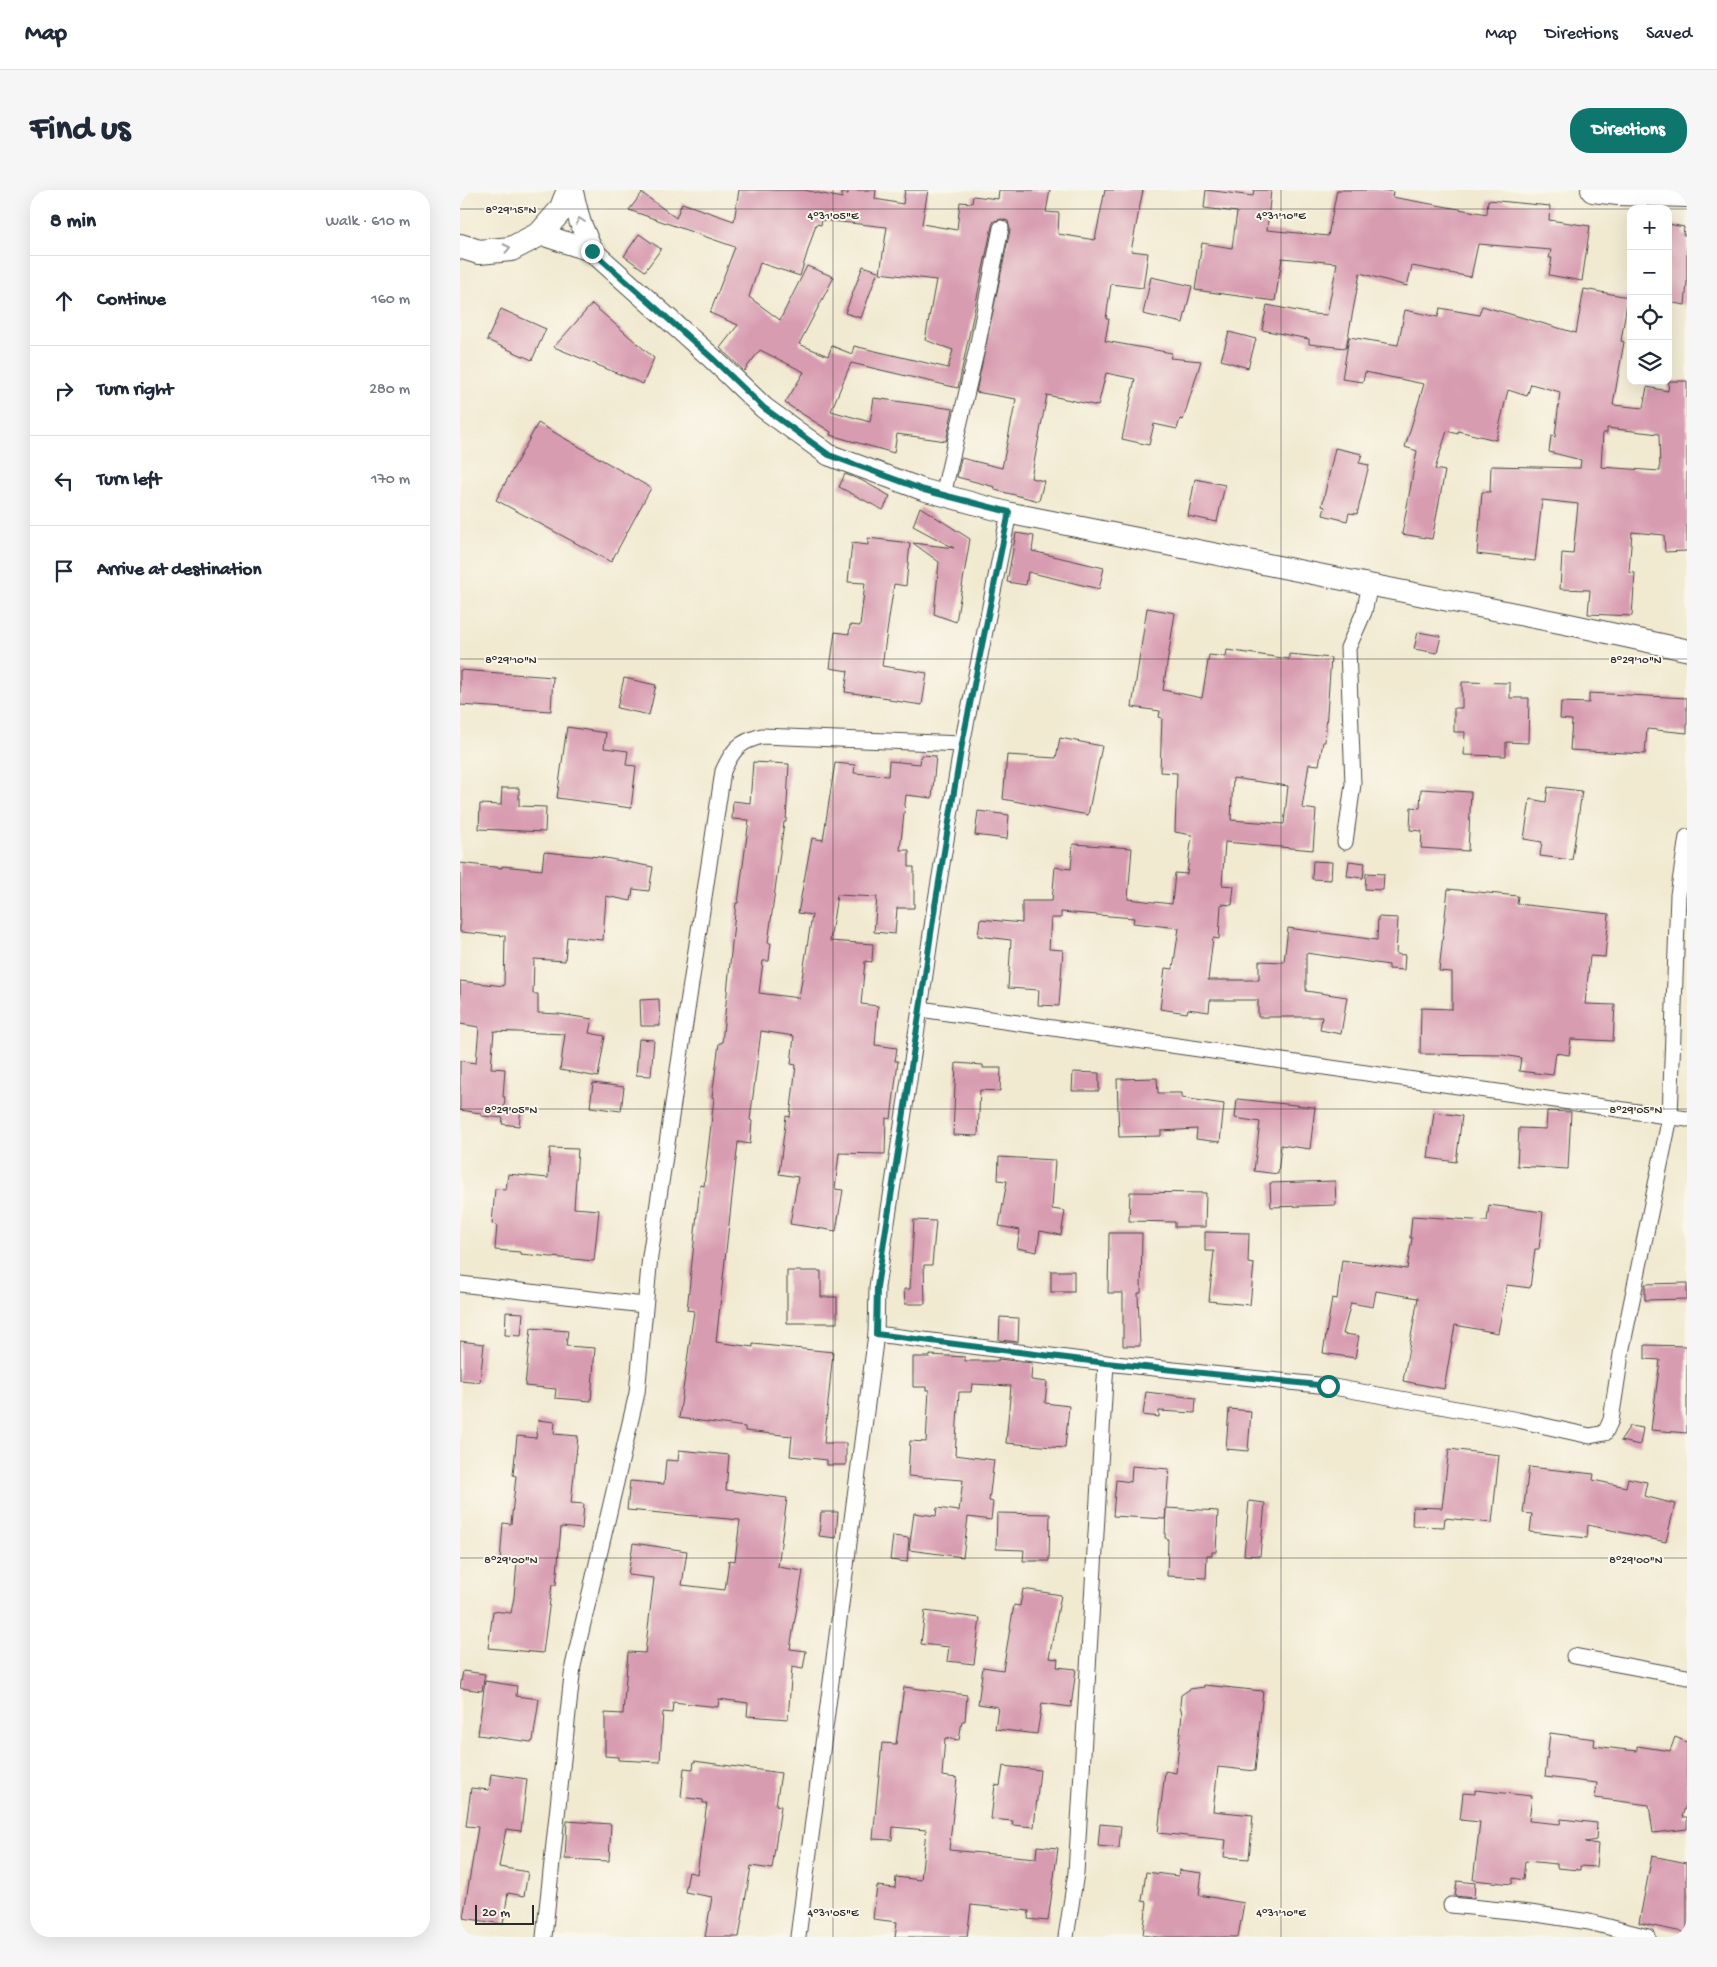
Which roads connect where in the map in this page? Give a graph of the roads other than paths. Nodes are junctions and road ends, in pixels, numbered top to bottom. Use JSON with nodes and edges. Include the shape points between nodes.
{"nodes":[{"id":1,"x":571,"y":190,"type":"edge"},
{"id":2,"x":1593,"y":190,"type":"edge"},
{"id":3,"x":1687,"y":195,"type":"edge"},
{"id":4,"x":1001,"y":228,"type":"dead end"},
{"id":5,"x":540,"y":234,"type":"junction"},
{"id":6,"x":469,"y":249,"type":"edge"},
{"id":7,"x":592,"y":251,"type":"junction"},
{"id":8,"x":460,"y":266,"type":"edge"},
{"id":9,"x":943,"y":495,"type":"junction"},
{"id":10,"x":1009,"y":512,"type":"junction"},
{"id":11,"x":1370,"y":585,"type":"junction"},
{"id":12,"x":1687,"y":650,"type":"edge"},
{"id":13,"x":962,"y":744,"type":"junction"},
{"id":14,"x":1687,"y":837,"type":"edge"},
{"id":15,"x":1345,"y":842,"type":"dead end"},
{"id":16,"x":1683,"y":895,"type":"edge"},
{"id":17,"x":920,"y":1009,"type":"junction"},
{"id":18,"x":1670,"y":1117,"type":"junction"},
{"id":19,"x":1687,"y":1119,"type":"edge"},
{"id":20,"x":460,"y":1284,"type":"edge"},
{"id":21,"x":644,"y":1305,"type":"junction"},
{"id":22,"x":876,"y":1334,"type":"junction"},
{"id":23,"x":1106,"y":1363,"type":"junction"},
{"id":24,"x":1574,"y":1656,"type":"dead end"},
{"id":25,"x":1687,"y":1677,"type":"edge"},
{"id":26,"x":1451,"y":1905,"type":"dead end"},
{"id":27,"x":544,"y":1937,"type":"edge"},
{"id":28,"x":798,"y":1937,"type":"edge"},
{"id":29,"x":1066,"y":1937,"type":"edge"},
{"id":30,"x":1648,"y":1937,"type":"edge"}],
"edges":[{"from":1,"to":5,"type":"main road","via":[[561,210]]},
{"from":7,"to":1,"type":"street","one_way":true},
{"from":2,"to":3,"type":"main road"},
{"from":4,"to":9,"type":"street"},
{"from":6,"to":5,"type":"main road","one_way":true,"via":[[511,249]]},
{"from":5,"to":7,"type":"street"},
{"from":6,"to":8,"type":"main road"},
{"from":7,"to":9,"type":"street","via":[[764,408],[829,455]]},
{"from":9,"to":10,"type":"street"},
{"from":10,"to":11,"type":"street"},
{"from":10,"to":13,"type":"street"},
{"from":11,"to":12,"type":"street"},
{"from":11,"to":15,"type":"street","via":[[1364,612],[1348,648],[1353,784]]},
{"from":13,"to":17,"type":"street"},
{"from":13,"to":21,"type":"street","via":[[762,736],[745,741],[730,754],[723,771]]},
{"from":14,"to":16,"type":"street"},
{"from":16,"to":18,"type":"street"},
{"from":17,"to":18,"type":"street"},
{"from":17,"to":22,"type":"street","via":[[877,1287]]},
{"from":18,"to":19,"type":"street"},
{"from":18,"to":23,"type":"street","via":[[1622,1348],[1611,1420],[1605,1433],[1590,1436],[1328,1386]]},
{"from":20,"to":21,"type":"street"},
{"from":21,"to":27,"type":"street","via":[[637,1393],[573,1666]]},
{"from":22,"to":23,"type":"street"},
{"from":22,"to":28,"type":"street"},
{"from":23,"to":29,"type":"street","via":[[1076,1873]]},
{"from":24,"to":25,"type":"street"},
{"from":26,"to":30,"type":"street","via":[[1589,1922]]}]}
